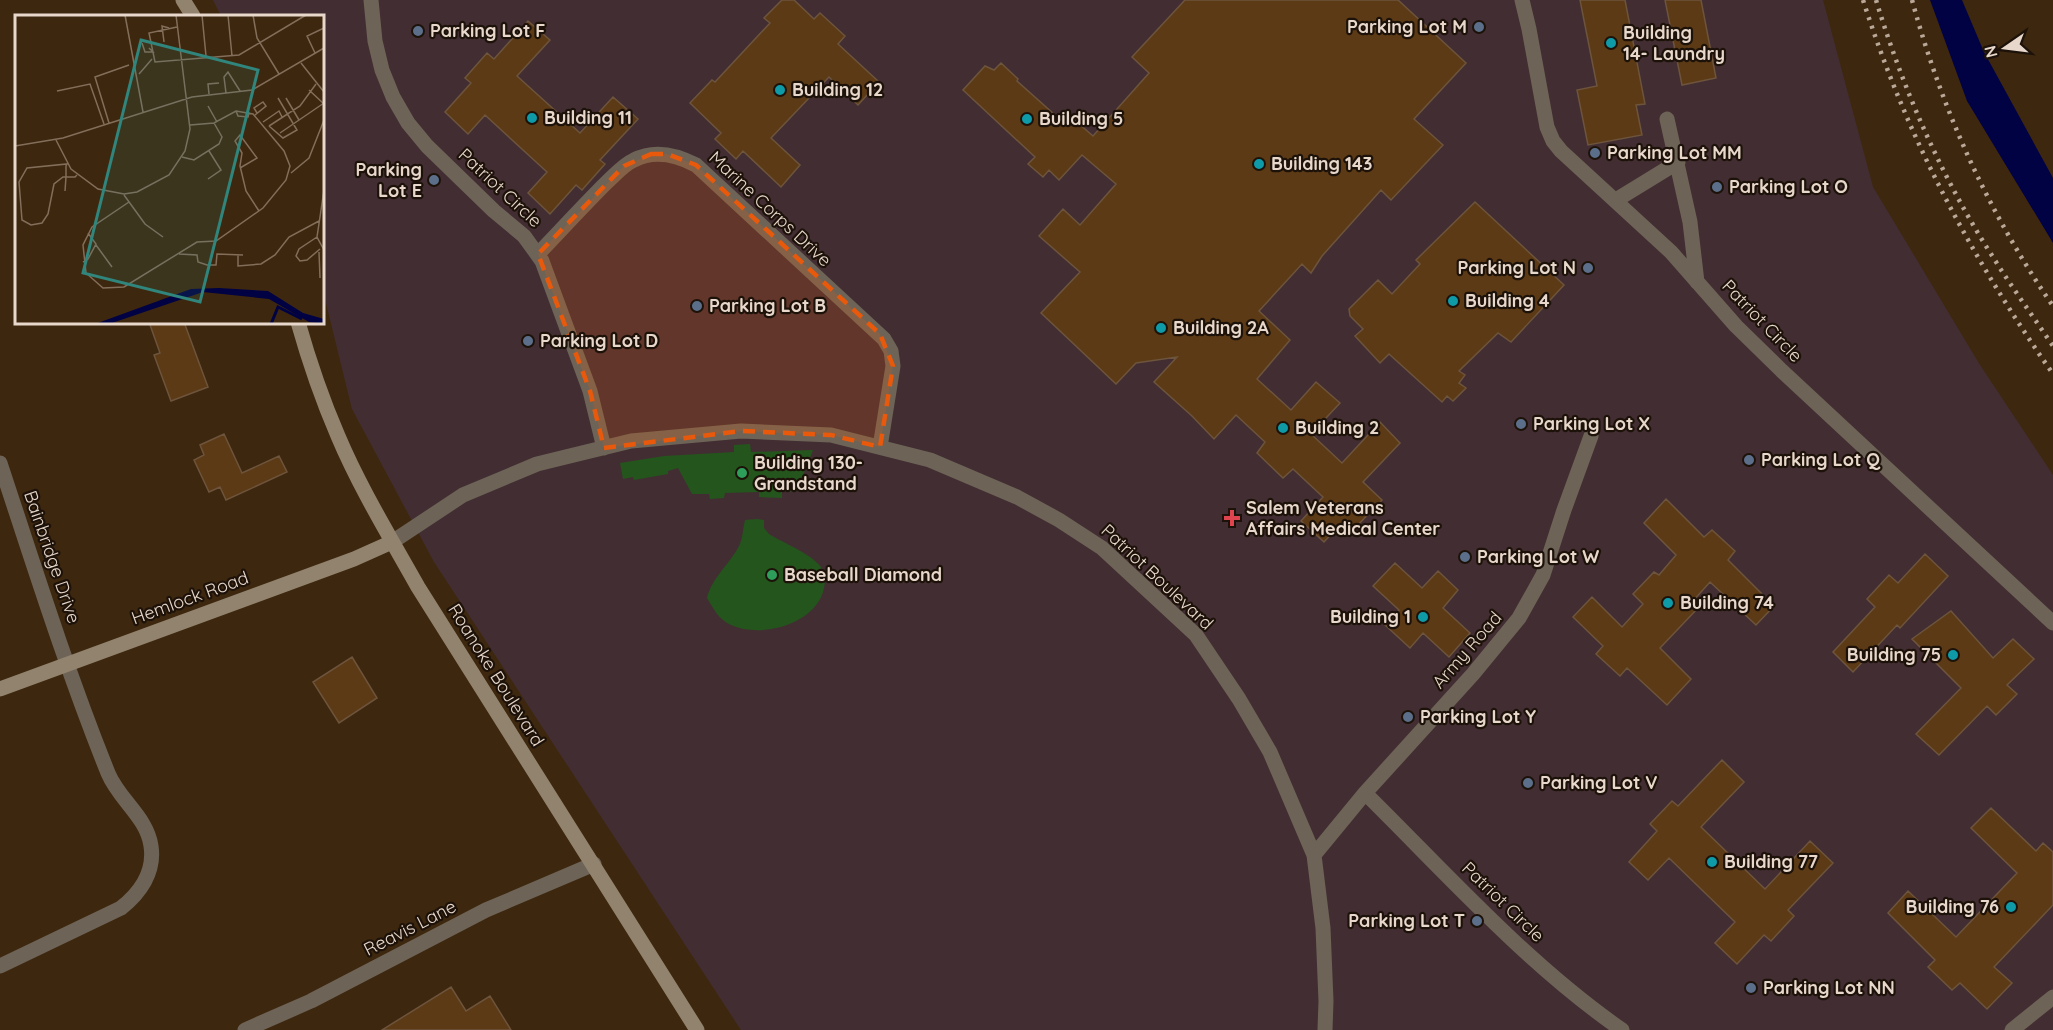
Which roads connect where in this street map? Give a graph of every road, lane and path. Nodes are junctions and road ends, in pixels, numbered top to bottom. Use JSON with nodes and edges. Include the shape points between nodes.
{"nodes":[{"id":1,"x":183,"y":0,"type":"edge"},
{"id":2,"x":371,"y":0,"type":"edge"},
{"id":3,"x":1522,"y":0,"type":"edge"},
{"id":4,"x":192,"y":15,"type":"edge"},
{"id":5,"x":1667,"y":119,"type":"dead end"},
{"id":6,"x":1678,"y":162,"type":"junction"},
{"id":7,"x":1616,"y":200,"type":"junction"},
{"id":8,"x":538,"y":254,"type":"junction"},
{"id":9,"x":1698,"y":282,"type":"junction"},
{"id":10,"x":299,"y":324,"type":"edge"},
{"id":11,"x":1591,"y":436,"type":"dead end"},
{"id":12,"x":880,"y":447,"type":"junction"},
{"id":13,"x":604,"y":448,"type":"junction"},
{"id":14,"x":0,"y":463,"type":"edge"},
{"id":15,"x":392,"y":542,"type":"junction"},
{"id":16,"x":2053,"y":623,"type":"edge"},
{"id":17,"x":68,"y":664,"type":"junction"},
{"id":18,"x":0,"y":689,"type":"edge"},
{"id":19,"x":1365,"y":793,"type":"junction"},
{"id":20,"x":1314,"y":855,"type":"junction"},
{"id":21,"x":594,"y":864,"type":"junction"},
{"id":22,"x":0,"y":966,"type":"edge"},
{"id":23,"x":2053,"y":997,"type":"edge"},
{"id":24,"x":245,"y":1030,"type":"edge"},
{"id":25,"x":698,"y":1030,"type":"edge"},
{"id":26,"x":1325,"y":1030,"type":"edge"},
{"id":27,"x":1622,"y":1030,"type":"edge"},
{"id":28,"x":2012,"y":1030,"type":"edge"}],
"edges":[{"from":1,"to":4,"type":"main road"},
{"from":2,"to":8,"type":"street","name":"Patriot Circle","via":[[381,70],[408,123]]},
{"from":3,"to":7,"type":"street","name":"Patriot Circle","via":[[1553,141]]},
{"from":5,"to":6,"type":"street"},
{"from":6,"to":7,"type":"street"},
{"from":6,"to":9,"type":"street"},
{"from":7,"to":9,"type":"street","name":"Patriot Circle"},
{"from":8,"to":12,"type":"street","name":"Marine Corps Drive","via":[[607,182],[635,159],[666,154],[696,165],[884,339],[893,366]]},
{"from":8,"to":13,"type":"street","name":"Patriot Circle","via":[[590,391]]},
{"from":9,"to":16,"type":"street","name":"Patriot Circle","via":[[1782,371]]},
{"from":10,"to":15,"type":"main road","name":"Roanoke Boulevard","via":[[338,437]]},
{"from":11,"to":19,"type":"street","name":"Army Road","via":[[1543,575],[1519,618]]},
{"from":12,"to":13,"type":"street","name":"Patriot Boulevard","via":[[831,435],[741,431],[631,441]]},
{"from":12,"to":20,"type":"street","name":"Patriot Boulevard","via":[[930,460],[1017,497],[1059,520],[1102,549],[1196,635],[1270,752]]},
{"from":13,"to":15,"type":"street","name":"Patriot Boulevard","via":[[537,464],[462,495]]},
{"from":14,"to":17,"type":"street","name":"Bainbridge Drive"},
{"from":15,"to":17,"type":"main road","name":"Hemlock Road"},
{"from":15,"to":21,"type":"main road","name":"Roanoke Boulevard"},
{"from":17,"to":18,"type":"main road","name":"Hemlock Road"},
{"from":17,"to":22,"type":"street","name":"Bainbridge Drive","via":[[109,776],[147,831],[151,852],[148,874],[141,889],[121,908]]},
{"from":19,"to":20,"type":"street","name":"Army Road"},
{"from":19,"to":27,"type":"street","name":"Patriot Circle","via":[[1553,976]]},
{"from":20,"to":26,"type":"street","name":"Patriot Boulevard","via":[[1323,928]]},
{"from":21,"to":24,"type":"street","name":"Reavis Lane","via":[[486,910],[311,1001]]},
{"from":21,"to":25,"type":"main road","name":"Roanoke Boulevard"},
{"from":23,"to":28,"type":"street"}]}
